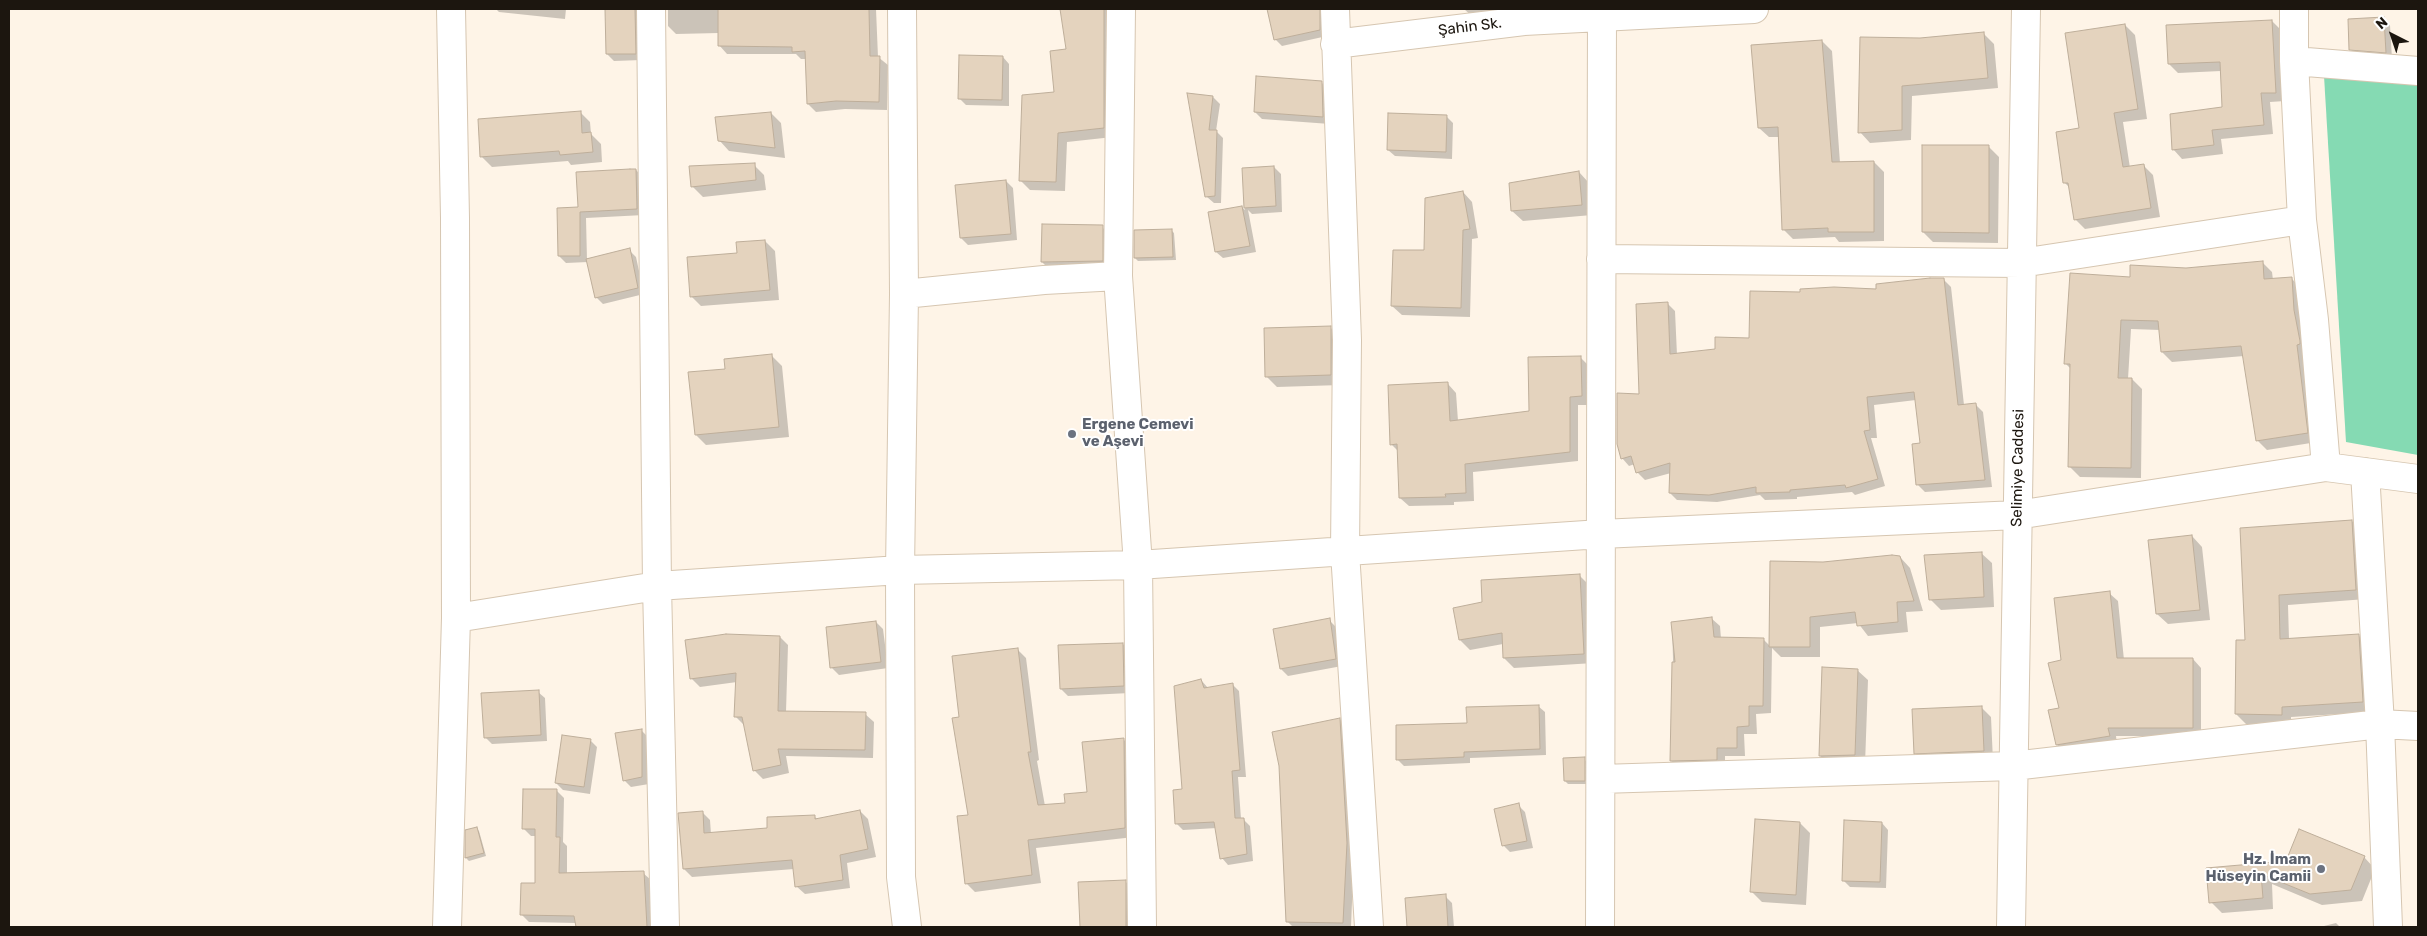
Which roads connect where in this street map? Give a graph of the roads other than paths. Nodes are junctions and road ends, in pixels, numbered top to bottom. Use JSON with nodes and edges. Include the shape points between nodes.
{"nodes":[{"id":1,"x":451,"y":9,"type":"edge"},
{"id":2,"x":651,"y":9,"type":"edge"},
{"id":3,"x":902,"y":9,"type":"edge"},
{"id":4,"x":1121,"y":9,"type":"edge"},
{"id":5,"x":1335,"y":9,"type":"edge"},
{"id":6,"x":1754,"y":9,"type":"edge"},
{"id":7,"x":2026,"y":9,"type":"edge"},
{"id":8,"x":2294,"y":9,"type":"edge"},
{"id":9,"x":1602,"y":12,"type":"edge"},
{"id":10,"x":1335,"y":44,"type":"junction"},
{"id":11,"x":2294,"y":61,"type":"junction"},
{"id":12,"x":2418,"y":71,"type":"edge"},
{"id":13,"x":2302,"y":220,"type":"junction"},
{"id":14,"x":1601,"y":258,"type":"junction"},
{"id":15,"x":2022,"y":262,"type":"junction"},
{"id":16,"x":1118,"y":276,"type":"junction"},
{"id":17,"x":904,"y":294,"type":"junction"},
{"id":18,"x":2326,"y":467,"type":"junction"},
{"id":19,"x":2365,"y":472,"type":"junction"},
{"id":20,"x":2418,"y":479,"type":"edge"},
{"id":21,"x":2017,"y":515,"type":"junction"},
{"id":22,"x":1601,"y":534,"type":"junction"},
{"id":23,"x":1345,"y":552,"type":"junction"},
{"id":24,"x":1138,"y":565,"type":"junction"},
{"id":25,"x":900,"y":570,"type":"junction"},
{"id":26,"x":658,"y":586,"type":"junction"},
{"id":27,"x":456,"y":618,"type":"junction"},
{"id":28,"x":2380,"y":724,"type":"junction"},
{"id":29,"x":2418,"y":726,"type":"edge"},
{"id":30,"x":2013,"y":766,"type":"junction"},
{"id":31,"x":1601,"y":779,"type":"junction"},
{"id":32,"x":446,"y":927,"type":"edge"},
{"id":33,"x":665,"y":927,"type":"edge"},
{"id":34,"x":907,"y":927,"type":"edge"},
{"id":35,"x":1142,"y":927,"type":"edge"},
{"id":36,"x":1369,"y":927,"type":"edge"},
{"id":37,"x":1600,"y":927,"type":"edge"},
{"id":38,"x":2011,"y":927,"type":"edge"},
{"id":39,"x":2388,"y":927,"type":"edge"}],
"edges":[{"from":1,"to":27,"type":"street"},
{"from":2,"to":26,"type":"street"},
{"from":3,"to":17,"type":"street"},
{"from":4,"to":16,"type":"street"},
{"from":5,"to":10,"type":"street"},
{"from":6,"to":9,"type":"street","name":"Şahin Sk."},
{"from":7,"to":15,"type":"street","name":"Selimiye Caddesi"},
{"from":8,"to":11,"type":"street"},
{"from":9,"to":10,"type":"street","name":"Şahin Sk."},
{"from":9,"to":14,"type":"street"},
{"from":10,"to":23,"type":"street","via":[[1347,340]]},
{"from":11,"to":12,"type":"street"},
{"from":11,"to":13,"type":"street"},
{"from":13,"to":15,"type":"street"},
{"from":13,"to":18,"type":"street"},
{"from":14,"to":15,"type":"street"},
{"from":14,"to":22,"type":"street"},
{"from":15,"to":21,"type":"street","name":"Selimiye Caddesi"},
{"from":16,"to":17,"type":"street"},
{"from":16,"to":24,"type":"street"},
{"from":17,"to":25,"type":"street"},
{"from":18,"to":19,"type":"street"},
{"from":18,"to":21,"type":"street"},
{"from":19,"to":20,"type":"street"},
{"from":19,"to":28,"type":"street"},
{"from":21,"to":22,"type":"street"},
{"from":21,"to":30,"type":"street","name":"Selimiye Caddesi"},
{"from":22,"to":23,"type":"street"},
{"from":22,"to":31,"type":"street"},
{"from":23,"to":24,"type":"street"},
{"from":23,"to":36,"type":"street"},
{"from":24,"to":25,"type":"street"},
{"from":24,"to":35,"type":"street"},
{"from":25,"to":26,"type":"street"},
{"from":25,"to":34,"type":"street","via":[[902,876]]},
{"from":26,"to":27,"type":"street"},
{"from":26,"to":33,"type":"street"},
{"from":27,"to":32,"type":"street"},
{"from":28,"to":29,"type":"street"},
{"from":28,"to":30,"type":"street"},
{"from":28,"to":39,"type":"street"},
{"from":30,"to":31,"type":"street"},
{"from":30,"to":38,"type":"street","name":"Selimiye Caddesi"},
{"from":31,"to":37,"type":"street"}]}
